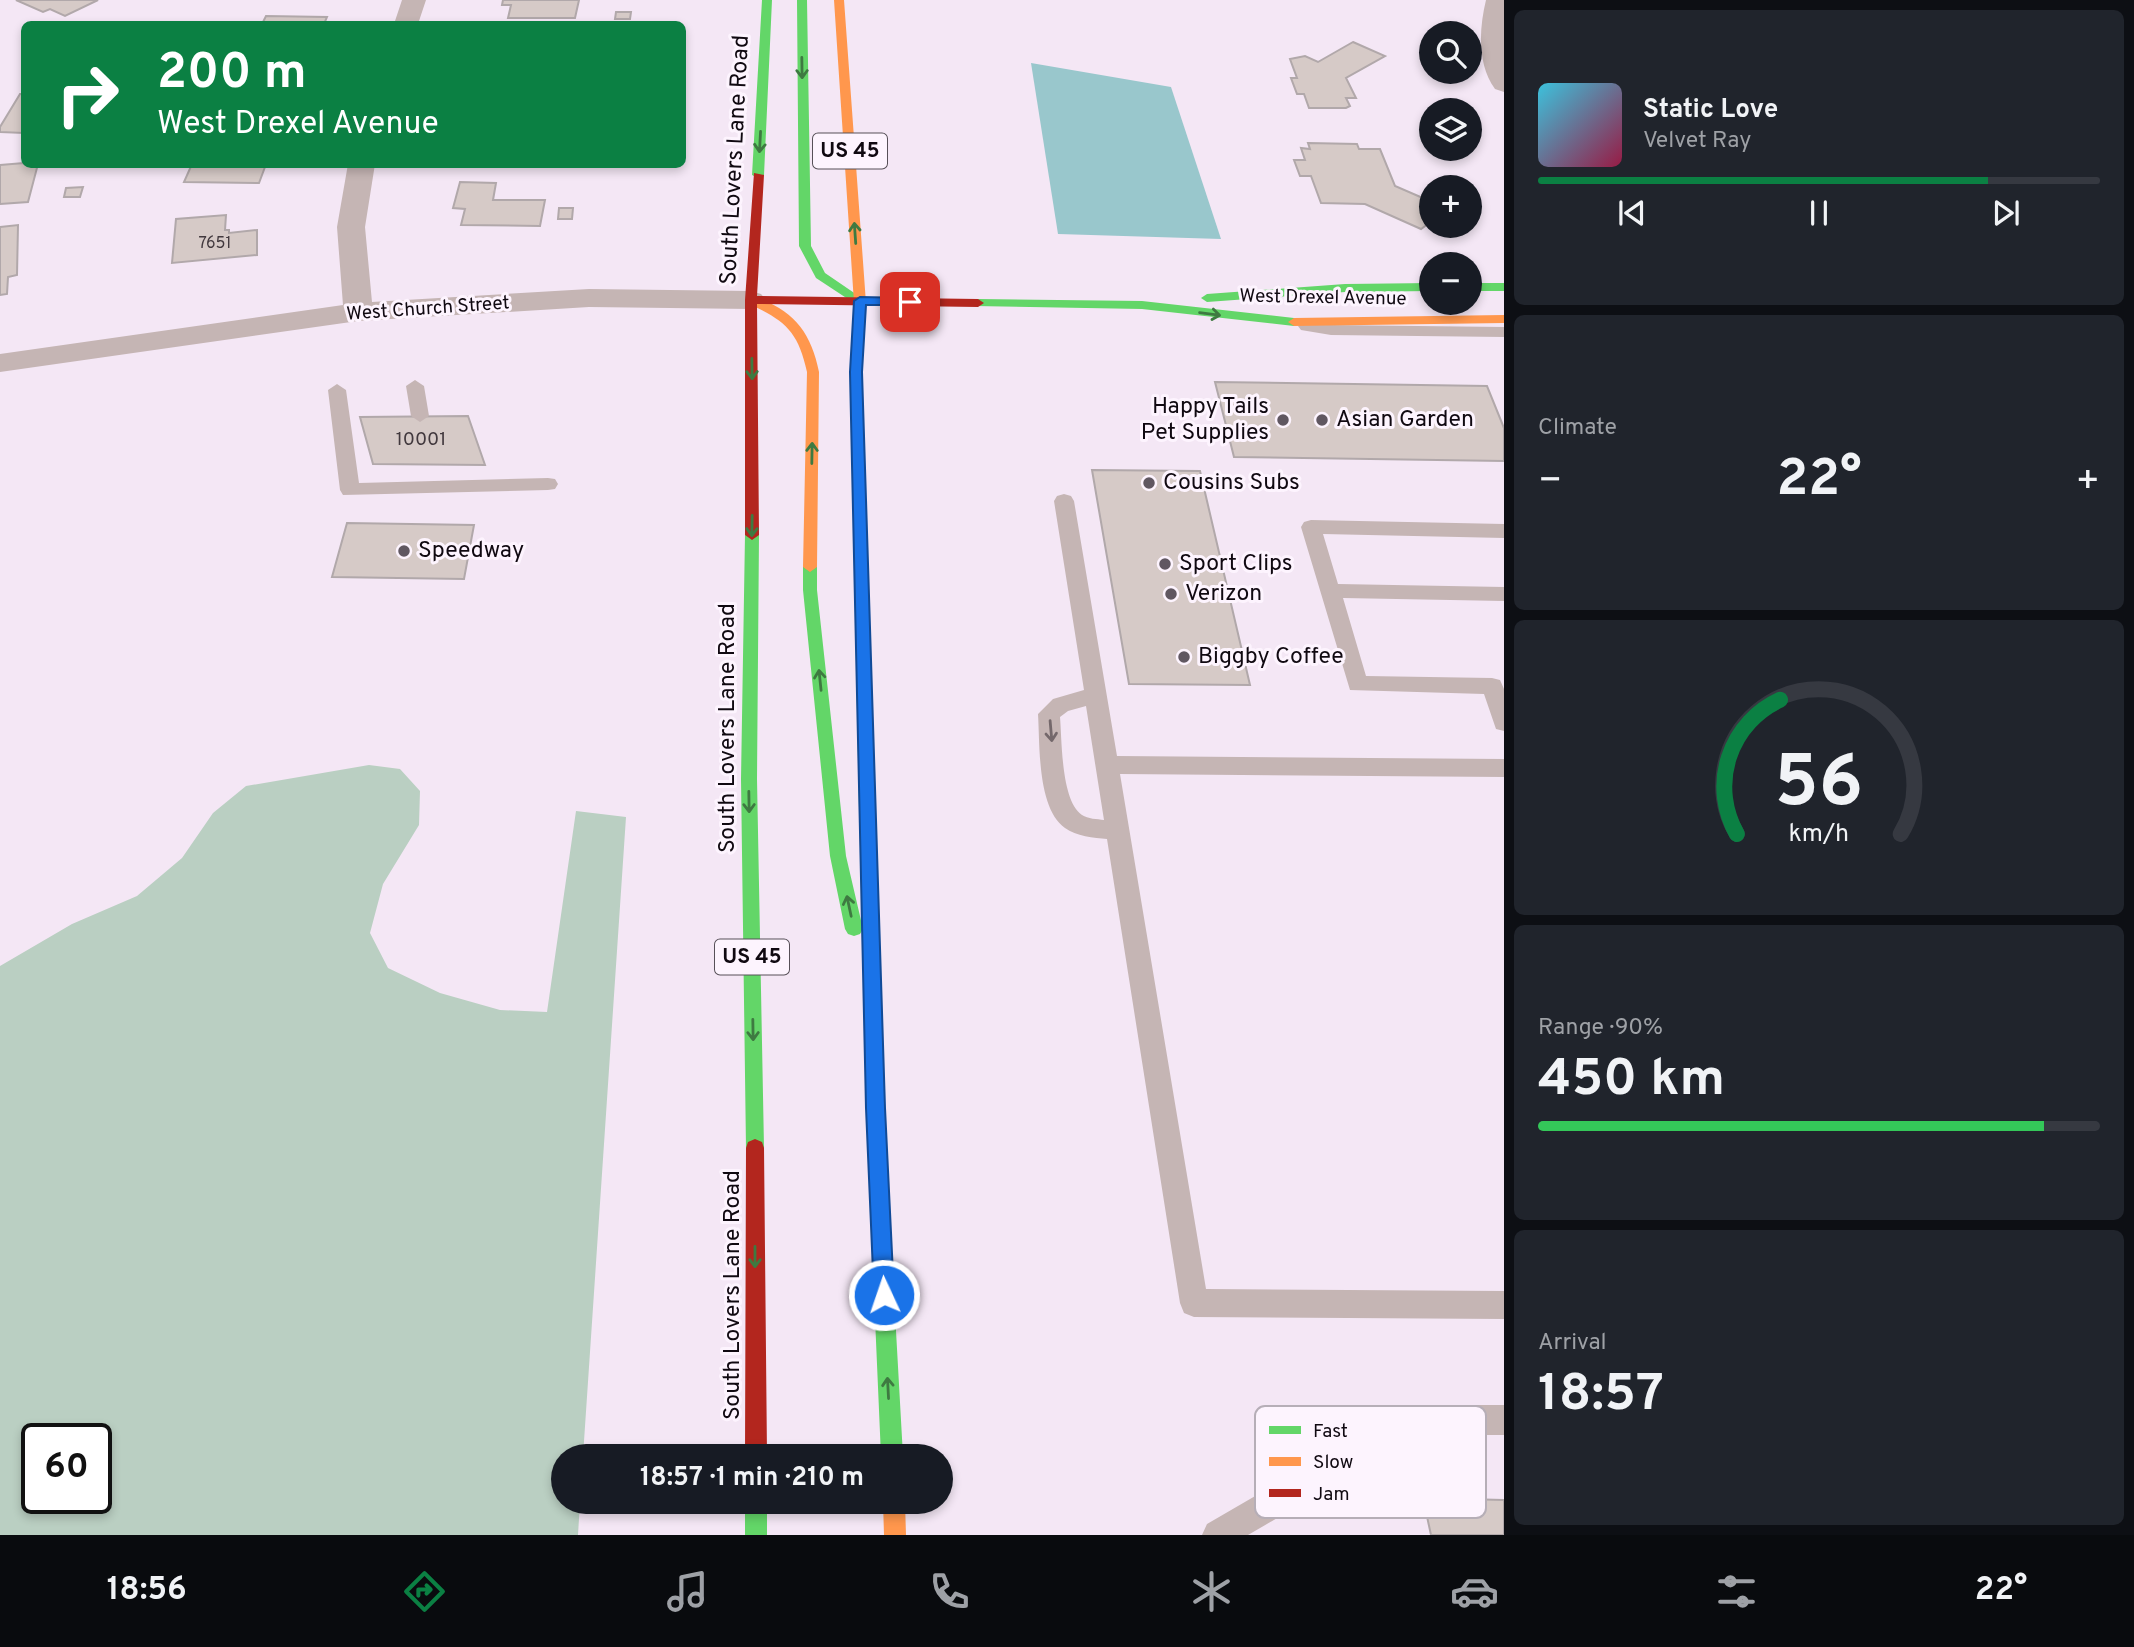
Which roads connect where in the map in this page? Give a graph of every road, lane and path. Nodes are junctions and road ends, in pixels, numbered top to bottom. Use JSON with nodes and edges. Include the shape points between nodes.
{"nodes":[{"id":1,"x":414,"y":0,"type":"edge"},
{"id":2,"x":767,"y":0,"type":"edge"},
{"id":3,"x":802,"y":0,"type":"edge"},
{"id":4,"x":839,"y":0,"type":"edge"},
{"id":5,"x":1498,"y":0,"type":"edge"},
{"id":6,"x":407,"y":21,"type":"edge"},
{"id":7,"x":1504,"y":84,"type":"edge"},
{"id":8,"x":361,"y":168,"type":"edge"},
{"id":9,"x":1504,"y":286,"type":"edge"},
{"id":10,"x":1419,"y":287,"type":"edge"},
{"id":11,"x":1482,"y":287,"type":"edge"},
{"id":12,"x":751,"y":300,"type":"junction"},
{"id":13,"x":860,"y":301,"type":"junction"},
{"id":14,"x":1142,"y":305,"type":"junction"},
{"id":15,"x":1504,"y":311,"type":"edge"},
{"id":16,"x":358,"y":313,"type":"junction"},
{"id":17,"x":1504,"y":318,"type":"edge"},
{"id":18,"x":1438,"y":320,"type":"junction"},
{"id":19,"x":1280,"y":322,"type":"junction"},
{"id":20,"x":1504,"y":332,"type":"edge"},
{"id":21,"x":0,"y":363,"type":"edge"},
{"id":22,"x":415,"y":386,"type":"dead end"},
{"id":23,"x":337,"y":390,"type":"dead end"},
{"id":24,"x":420,"y":416,"type":"dead end"},
{"id":25,"x":431,"y":465,"type":"dead end"},
{"id":26,"x":548,"y":484,"type":"dead end"},
{"id":27,"x":438,"y":487,"type":"junction"},
{"id":28,"x":1064,"y":501,"type":"dead end"},
{"id":29,"x":1504,"y":531,"type":"edge"},
{"id":30,"x":1330,"y":590,"type":"junction"},
{"id":31,"x":1504,"y":594,"type":"edge"},
{"id":32,"x":1498,"y":687,"type":"edge"},
{"id":33,"x":1096,"y":695,"type":"junction"},
{"id":34,"x":1504,"y":723,"type":"edge"},
{"id":35,"x":1108,"y":765,"type":"junction"},
{"id":36,"x":1504,"y":768,"type":"edge"},
{"id":37,"x":1116,"y":831,"type":"junction"},
{"id":38,"x":873,"y":1020,"type":"junction"},
{"id":39,"x":1504,"y":1305,"type":"edge"},
{"id":40,"x":1486,"y":1420,"type":"edge"},
{"id":41,"x":1504,"y":1420,"type":"edge"},
{"id":42,"x":756,"y":1444,"type":"edge"},
{"id":43,"x":891,"y":1444,"type":"edge"},
{"id":44,"x":756,"y":1514,"type":"edge"},
{"id":45,"x":894,"y":1514,"type":"edge"},
{"id":46,"x":1255,"y":1514,"type":"edge"},
{"id":47,"x":756,"y":1535,"type":"edge"},
{"id":48,"x":895,"y":1535,"type":"edge"},
{"id":49,"x":1218,"y":1535,"type":"edge"}],
"edges":[{"from":1,"to":6,"type":"street"},
{"from":2,"to":12,"type":"main road","name":"South Lovers Lane Road","number":"US 45","one_way":true},
{"from":3,"to":13,"type":"main road","one_way":true,"via":[[805,246],[820,275]]},
{"from":13,"to":4,"type":"main road","number":"US 45","one_way":true},
{"from":5,"to":7,"type":"street","via":[[1491,29],[1493,54]]},
{"from":8,"to":16,"type":"street","via":[[351,227]]},
{"from":9,"to":11,"type":"main road"},
{"from":10,"to":14,"type":"main road","name":"West Drexel Avenue","via":[[1235,294]]},
{"from":12,"to":13,"type":"main road","name":"West Church Street"},
{"from":12,"to":16,"type":"street","name":"West Church Street","via":[[589,298]]},
{"from":38,"to":12,"type":"main road","one_way":true,"via":[[838,856],[810,590],[810,346],[802,330],[784,315]]},
{"from":12,"to":42,"type":"main road","name":"South Lovers Lane Road","number":"US 45","one_way":true,"via":[[749,779]]},
{"from":13,"to":14,"type":"main road","name":"West Drexel Avenue"},
{"from":13,"to":38,"type":"main road","number":"US 45","via":[[856,372]]},
{"from":14,"to":19,"type":"main road","name":"West Drexel Avenue","one_way":true},
{"from":15,"to":18,"type":"street","via":[[1476,311]]},
{"from":16,"to":21,"type":"street","name":"West Church Street"},
{"from":17,"to":18,"type":"main road","name":"West Drexel Avenue"},
{"from":18,"to":19,"type":"main road","name":"West Drexel Avenue"},
{"from":19,"to":20,"type":"lane","via":[[1331,330]]},
{"from":22,"to":24,"type":"lane"},
{"from":23,"to":27,"type":"lane","via":[[350,490]]},
{"from":25,"to":27,"type":"lane"},
{"from":26,"to":27,"type":"lane"},
{"from":28,"to":33,"type":"lane"},
{"from":29,"to":30,"type":"lane","via":[[1311,527]]},
{"from":30,"to":31,"type":"lane"},
{"from":30,"to":32,"type":"lane","via":[[1358,684]]},
{"from":32,"to":34,"type":"lane"},
{"from":33,"to":35,"type":"lane"},
{"from":33,"to":37,"type":"lane","one_way":true,"via":[[1061,705],[1049,714],[1058,803],[1072,821]]},
{"from":35,"to":36,"type":"lane"},
{"from":35,"to":37,"type":"lane"},
{"from":37,"to":39,"type":"lane","via":[[1194,1303]]},
{"from":43,"to":38,"type":"main road","number":"US 45","one_way":true},
{"from":40,"to":41,"type":"lane"},
{"from":44,"to":47,"type":"main road"},
{"from":45,"to":48,"type":"main road"},
{"from":46,"to":49,"type":"lane"}]}
